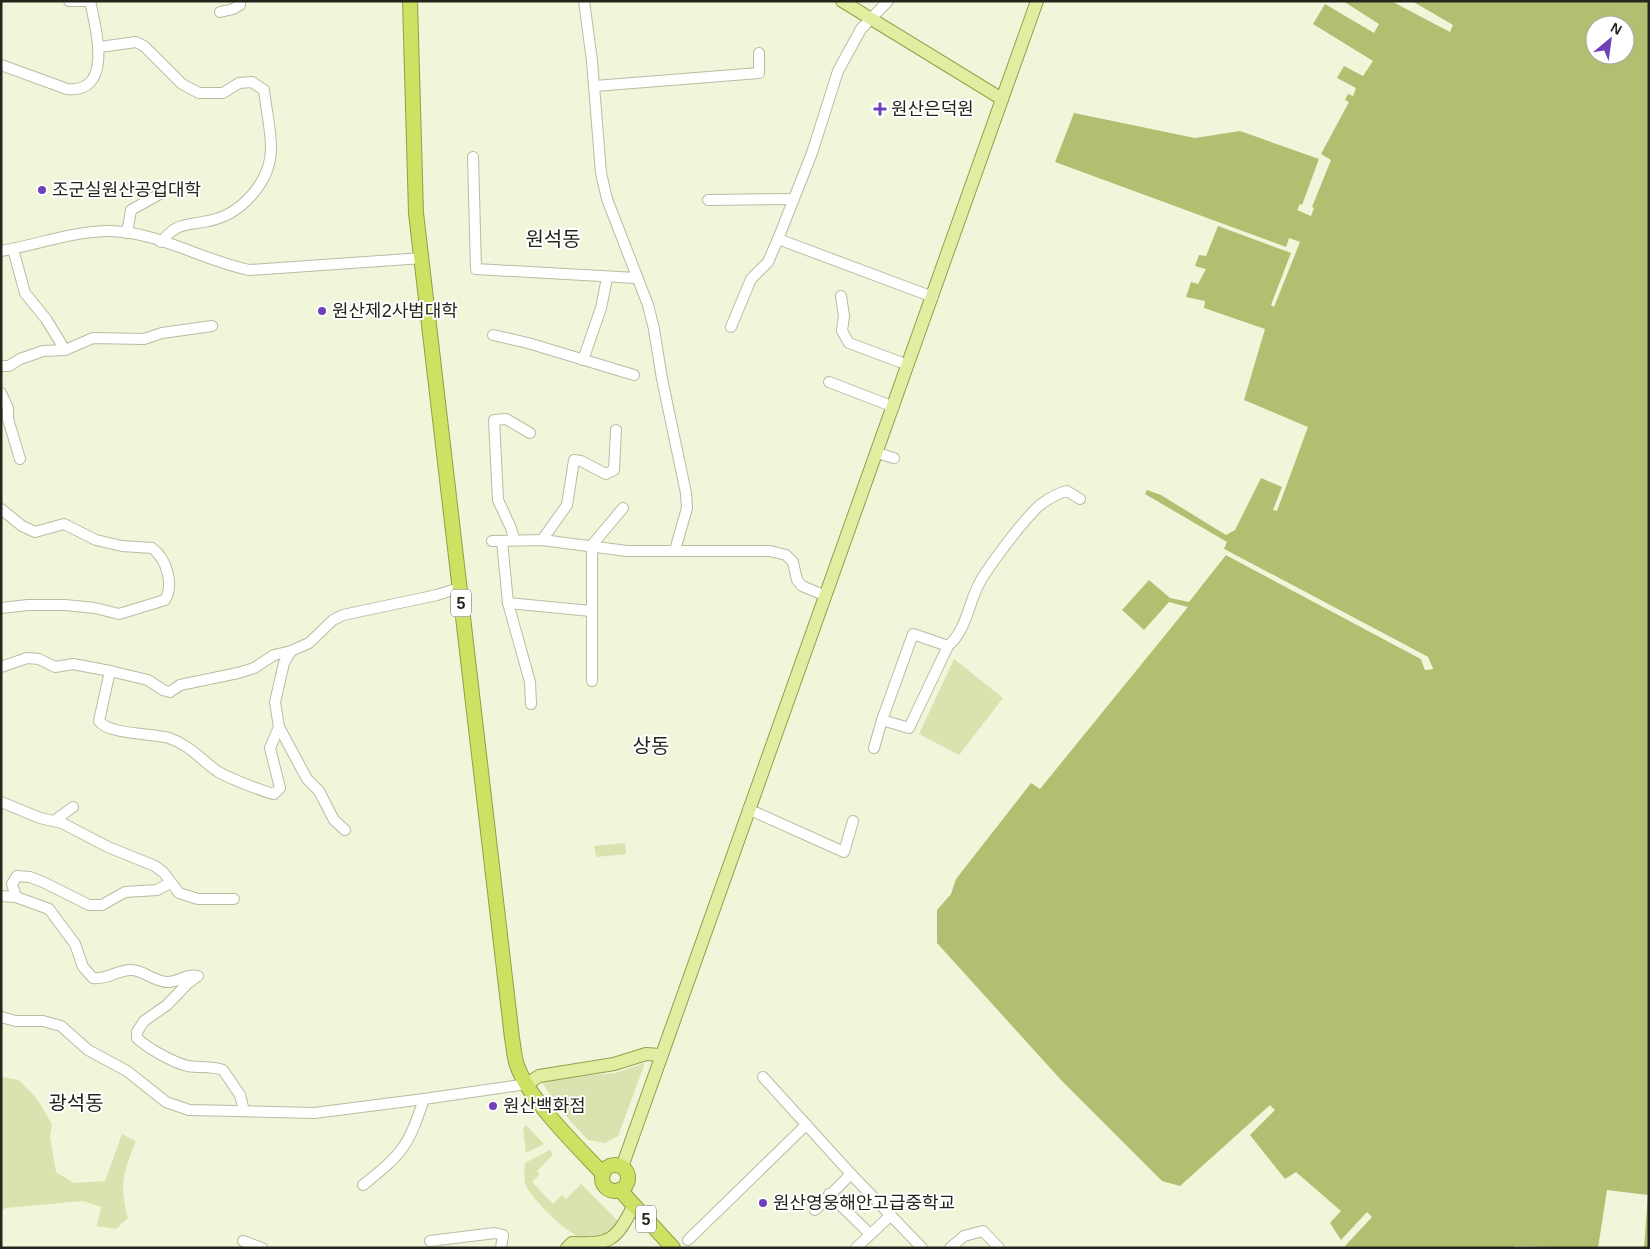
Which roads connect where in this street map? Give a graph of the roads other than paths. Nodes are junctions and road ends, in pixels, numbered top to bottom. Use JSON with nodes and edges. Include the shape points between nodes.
{"nodes":[{"id":1,"x":70,"y":1,"type":"edge"},
{"id":2,"x":90,"y":1,"type":"edge"},
{"id":3,"x":240,"y":1,"type":"edge"},
{"id":4,"x":410,"y":1,"type":"edge"},
{"id":5,"x":584,"y":1,"type":"edge"},
{"id":6,"x":842,"y":1,"type":"edge"},
{"id":7,"x":888,"y":1,"type":"edge"},
{"id":8,"x":1036,"y":1,"type":"edge"},
{"id":9,"x":220,"y":12,"type":"dead end"},
{"id":10,"x":871,"y":19,"type":"junction"},
{"id":11,"x":100,"y":47,"type":"junction"},
{"id":12,"x":760,"y":52,"type":"dead end"},
{"id":13,"x":1,"y":65,"type":"edge"},
{"id":14,"x":595,"y":86,"type":"junction"},
{"id":15,"x":1002,"y":99,"type":"junction"},
{"id":16,"x":473,"y":156,"type":"dead end"},
{"id":17,"x":158,"y":195,"type":"dead end"},
{"id":18,"x":794,"y":199,"type":"junction"},
{"id":19,"x":708,"y":200,"type":"dead end"},
{"id":20,"x":126,"y":233,"type":"junction"},
{"id":21,"x":778,"y":239,"type":"junction"},
{"id":22,"x":161,"y":242,"type":"junction"},
{"id":23,"x":13,"y":249,"type":"junction"},
{"id":24,"x":1,"y":251,"type":"edge"},
{"id":25,"x":423,"y":258,"type":"junction"},
{"id":26,"x":607,"y":278,"type":"junction"},
{"id":27,"x":636,"y":278,"type":"junction"},
{"id":28,"x":841,"y":296,"type":"dead end"},
{"id":29,"x":933,"y":297,"type":"junction"},
{"id":30,"x":212,"y":326,"type":"dead end"},
{"id":31,"x":731,"y":327,"type":"dead end"},
{"id":32,"x":493,"y":335,"type":"dead end"},
{"id":33,"x":65,"y":350,"type":"junction"},
{"id":34,"x":583,"y":360,"type":"junction"},
{"id":35,"x":908,"y":365,"type":"junction"},
{"id":36,"x":1,"y":366,"type":"edge"},
{"id":37,"x":634,"y":375,"type":"dead end"},
{"id":38,"x":829,"y":382,"type":"dead end"},
{"id":39,"x":1,"y":393,"type":"edge"},
{"id":40,"x":894,"y":407,"type":"junction"},
{"id":41,"x":616,"y":430,"type":"dead end"},
{"id":42,"x":530,"y":433,"type":"dead end"},
{"id":43,"x":877,"y":453,"type":"junction"},
{"id":44,"x":894,"y":458,"type":"dead end"},
{"id":45,"x":20,"y":459,"type":"dead end"},
{"id":46,"x":1080,"y":499,"type":"dead end"},
{"id":47,"x":623,"y":508,"type":"dead end"},
{"id":48,"x":1,"y":509,"type":"edge"},
{"id":49,"x":514,"y":539,"type":"junction"},
{"id":50,"x":542,"y":540,"type":"junction"},
{"id":51,"x":592,"y":545,"type":"junction"},
{"id":52,"x":675,"y":550,"type":"junction"},
{"id":53,"x":459,"y":588,"type":"junction"},
{"id":54,"x":826,"y":596,"type":"junction"},
{"id":55,"x":508,"y":603,"type":"junction"},
{"id":56,"x":1,"y":608,"type":"edge"},
{"id":57,"x":591,"y":610,"type":"junction"},
{"id":58,"x":948,"y":646,"type":"junction"},
{"id":59,"x":291,"y":651,"type":"junction"},
{"id":60,"x":1,"y":667,"type":"edge"},
{"id":61,"x":110,"y":671,"type":"junction"},
{"id":62,"x":592,"y":681,"type":"dead end"},
{"id":63,"x":531,"y":704,"type":"dead end"},
{"id":64,"x":882,"y":720,"type":"junction"},
{"id":65,"x":279,"y":727,"type":"junction"},
{"id":66,"x":874,"y":748,"type":"dead end"},
{"id":67,"x":1,"y":802,"type":"edge"},
{"id":68,"x":72,"y":807,"type":"dead end"},
{"id":69,"x":748,"y":809,"type":"junction"},
{"id":70,"x":54,"y":821,"type":"junction"},
{"id":71,"x":853,"y":821,"type":"dead end"},
{"id":72,"x":345,"y":830,"type":"dead end"},
{"id":73,"x":170,"y":882,"type":"junction"},
{"id":74,"x":1,"y":896,"type":"edge"},
{"id":75,"x":16,"y":897,"type":"junction"},
{"id":76,"x":234,"y":899,"type":"dead end"},
{"id":77,"x":1,"y":1017,"type":"edge"},
{"id":78,"x":660,"y":1055,"type":"junction"},
{"id":79,"x":763,"y":1077,"type":"dead end"},
{"id":80,"x":527,"y":1084,"type":"junction"},
{"id":81,"x":424,"y":1098,"type":"junction"},
{"id":82,"x":244,"y":1111,"type":"junction"},
{"id":83,"x":806,"y":1125,"type":"junction"},
{"id":84,"x":622,"y":1167,"type":"junction"},
{"id":85,"x":603,"y":1174,"type":"junction"},
{"id":86,"x":851,"y":1174,"type":"junction"},
{"id":87,"x":363,"y":1185,"type":"dead end"},
{"id":88,"x":620,"y":1190,"type":"junction"},
{"id":89,"x":829,"y":1194,"type":"junction"},
{"id":90,"x":634,"y":1206,"type":"junction"},
{"id":91,"x":815,"y":1210,"type":"dead end"},
{"id":92,"x":891,"y":1215,"type":"junction"},
{"id":93,"x":870,"y":1234,"type":"junction"},
{"id":94,"x":688,"y":1240,"type":"dead end"},
{"id":95,"x":244,"y":1241,"type":"dead end"},
{"id":96,"x":430,"y":1241,"type":"dead end"},
{"id":97,"x":262,"y":1248,"type":"edge"},
{"id":98,"x":501,"y":1248,"type":"edge"},
{"id":99,"x":567,"y":1248,"type":"edge"},
{"id":100,"x":673,"y":1248,"type":"edge"},
{"id":101,"x":856,"y":1248,"type":"edge"},
{"id":102,"x":922,"y":1248,"type":"edge"},
{"id":103,"x":950,"y":1248,"type":"edge"},
{"id":104,"x":999,"y":1248,"type":"edge"}],
"edges":[{"from":1,"to":2,"type":"street"},
{"from":2,"to":11,"type":"street"},
{"from":3,"to":9,"type":"street","via":[[240,5],[233,9]]},
{"from":4,"to":25,"type":"highway","number":"5","via":[[416,213]]},
{"from":5,"to":14,"type":"street"},
{"from":6,"to":10,"type":"main road"},
{"from":7,"to":10,"type":"street"},
{"from":8,"to":15,"type":"main road"},
{"from":10,"to":15,"type":"main road"},
{"from":10,"to":18,"type":"street","via":[[861,29],[838,71]]},
{"from":11,"to":13,"type":"street","via":[[99,61],[90,81],[75,90]]},
{"from":11,"to":22,"type":"street","via":[[136,42],[182,84],[199,93],[223,93],[239,83],[252,82],[264,90],[271,149],[264,175],[255,192],[228,215],[175,227]]},
{"from":12,"to":14,"type":"street","via":[[759,74]]},
{"from":14,"to":27,"type":"street","via":[[601,173],[607,199]]},
{"from":15,"to":29,"type":"main road"},
{"from":16,"to":26,"type":"street","via":[[476,264]]},
{"from":17,"to":20,"type":"street","via":[[132,210]]},
{"from":18,"to":19,"type":"street"},
{"from":18,"to":21,"type":"street"},
{"from":20,"to":22,"type":"street"},
{"from":20,"to":23,"type":"street","via":[[88,233]]},
{"from":21,"to":29,"type":"street"},
{"from":21,"to":31,"type":"street","via":[[768,262],[751,279]]},
{"from":22,"to":25,"type":"street","via":[[249,270]]},
{"from":23,"to":24,"type":"street"},
{"from":23,"to":33,"type":"street","via":[[25,293]]},
{"from":25,"to":53,"type":"highway","number":"5"},
{"from":26,"to":27,"type":"street"},
{"from":26,"to":34,"type":"street","via":[[601,308]]},
{"from":27,"to":52,"type":"street","via":[[654,329],[686,492],[687,508]]},
{"from":28,"to":35,"type":"street","via":[[842,330],[849,343]]},
{"from":29,"to":35,"type":"main road"},
{"from":30,"to":33,"type":"street","via":[[162,333],[144,339],[93,338]]},
{"from":32,"to":34,"type":"street"},
{"from":33,"to":36,"type":"street","via":[[43,352],[9,366]]},
{"from":34,"to":37,"type":"street"},
{"from":35,"to":40,"type":"main road"},
{"from":38,"to":40,"type":"street"},
{"from":39,"to":45,"type":"street","via":[[8,408],[8,419]]},
{"from":40,"to":43,"type":"main road"},
{"from":41,"to":50,"type":"street","via":[[614,470],[606,474],[574,460],[567,505]]},
{"from":42,"to":49,"type":"street","via":[[506,419],[494,420],[498,500]]},
{"from":43,"to":44,"type":"street"},
{"from":43,"to":54,"type":"main road"},
{"from":46,"to":58,"type":"street","via":[[1068,491],[1040,506],[986,572],[955,640]]},
{"from":47,"to":51,"type":"street"},
{"from":48,"to":56,"type":"street","via":[[35,532],[64,524],[96,540],[152,548],[164,564],[170,588],[166,600],[119,614],[65,606]]},
{"from":49,"to":50,"type":"street"},
{"from":49,"to":55,"type":"street","via":[[497,541]]},
{"from":50,"to":51,"type":"street"},
{"from":51,"to":52,"type":"street","via":[[627,551]]},
{"from":51,"to":57,"type":"street"},
{"from":52,"to":54,"type":"street","via":[[770,551],[786,555],[793,562],[797,580],[802,586]]},
{"from":53,"to":59,"type":"street","via":[[343,614],[309,643]]},
{"from":53,"to":80,"type":"highway","number":"5","via":[[512,1038],[518,1068]]},
{"from":54,"to":69,"type":"main road"},
{"from":55,"to":57,"type":"street"},
{"from":55,"to":63,"type":"street","via":[[530,682]]},
{"from":57,"to":62,"type":"street"},
{"from":58,"to":64,"type":"street","via":[[909,728]]},
{"from":58,"to":64,"type":"street","via":[[913,634]]},
{"from":59,"to":61,"type":"street","via":[[274,655],[254,668],[180,685],[170,692],[148,680]]},
{"from":59,"to":65,"type":"street","via":[[276,690]]},
{"from":60,"to":61,"type":"street","via":[[27,658],[55,667],[73,664]]},
{"from":61,"to":65,"type":"street","via":[[99,721],[102,725],[182,743],[218,771],[274,794],[280,788],[280,781],[270,748]]},
{"from":64,"to":66,"type":"street"},
{"from":65,"to":72,"type":"street","via":[[307,778],[319,792],[334,820]]},
{"from":67,"to":70,"type":"street"},
{"from":68,"to":70,"type":"street"},
{"from":69,"to":71,"type":"street","via":[[844,852]]},
{"from":69,"to":78,"type":"main road"},
{"from":70,"to":73,"type":"street","via":[[155,866]]},
{"from":73,"to":75,"type":"street","via":[[157,890],[126,892],[102,904],[89,905],[43,882],[17,876],[12,884]]},
{"from":73,"to":76,"type":"street","via":[[179,893],[198,899]]},
{"from":74,"to":75,"type":"street"},
{"from":75,"to":82,"type":"street","via":[[49,909],[75,944],[83,967],[93,978],[106,978],[133,970],[170,982],[190,975],[198,976],[144,1021],[137,1038],[143,1045],[188,1066],[223,1070],[240,1094]]},
{"from":77,"to":82,"type":"street","via":[[61,1026],[88,1050],[127,1070],[176,1107]]},
{"from":78,"to":80,"type":"main road","via":[[646,1054],[614,1064],[539,1076]]},
{"from":78,"to":84,"type":"main road"},
{"from":79,"to":83,"type":"street"},
{"from":80,"to":81,"type":"street"},
{"from":80,"to":85,"type":"highway","number":"5"},
{"from":81,"to":82,"type":"street","via":[[314,1113]]},
{"from":81,"to":87,"type":"street","via":[[410,1139],[401,1153]]},
{"from":83,"to":86,"type":"street"},
{"from":83,"to":94,"type":"street"},
{"from":84,"to":85,"type":"highway","via":[[611,1166]]},
{"from":84,"to":88,"type":"highway","via":[[628,1179]]},
{"from":85,"to":88,"type":"highway","via":[[606,1188]]},
{"from":86,"to":89,"type":"street"},
{"from":86,"to":92,"type":"street"},
{"from":88,"to":90,"type":"highway","number":"5"},
{"from":89,"to":91,"type":"street"},
{"from":89,"to":93,"type":"street"},
{"from":90,"to":99,"type":"main road","via":[[624,1225],[609,1238],[592,1245],[572,1244]]},
{"from":90,"to":100,"type":"highway","number":"5"},
{"from":92,"to":93,"type":"street"},
{"from":92,"to":102,"type":"street"},
{"from":93,"to":101,"type":"street"},
{"from":95,"to":97,"type":"street"},
{"from":96,"to":98,"type":"street","via":[[495,1233],[503,1235]]},
{"from":103,"to":104,"type":"street","via":[[964,1236],[983,1231]]}]}
